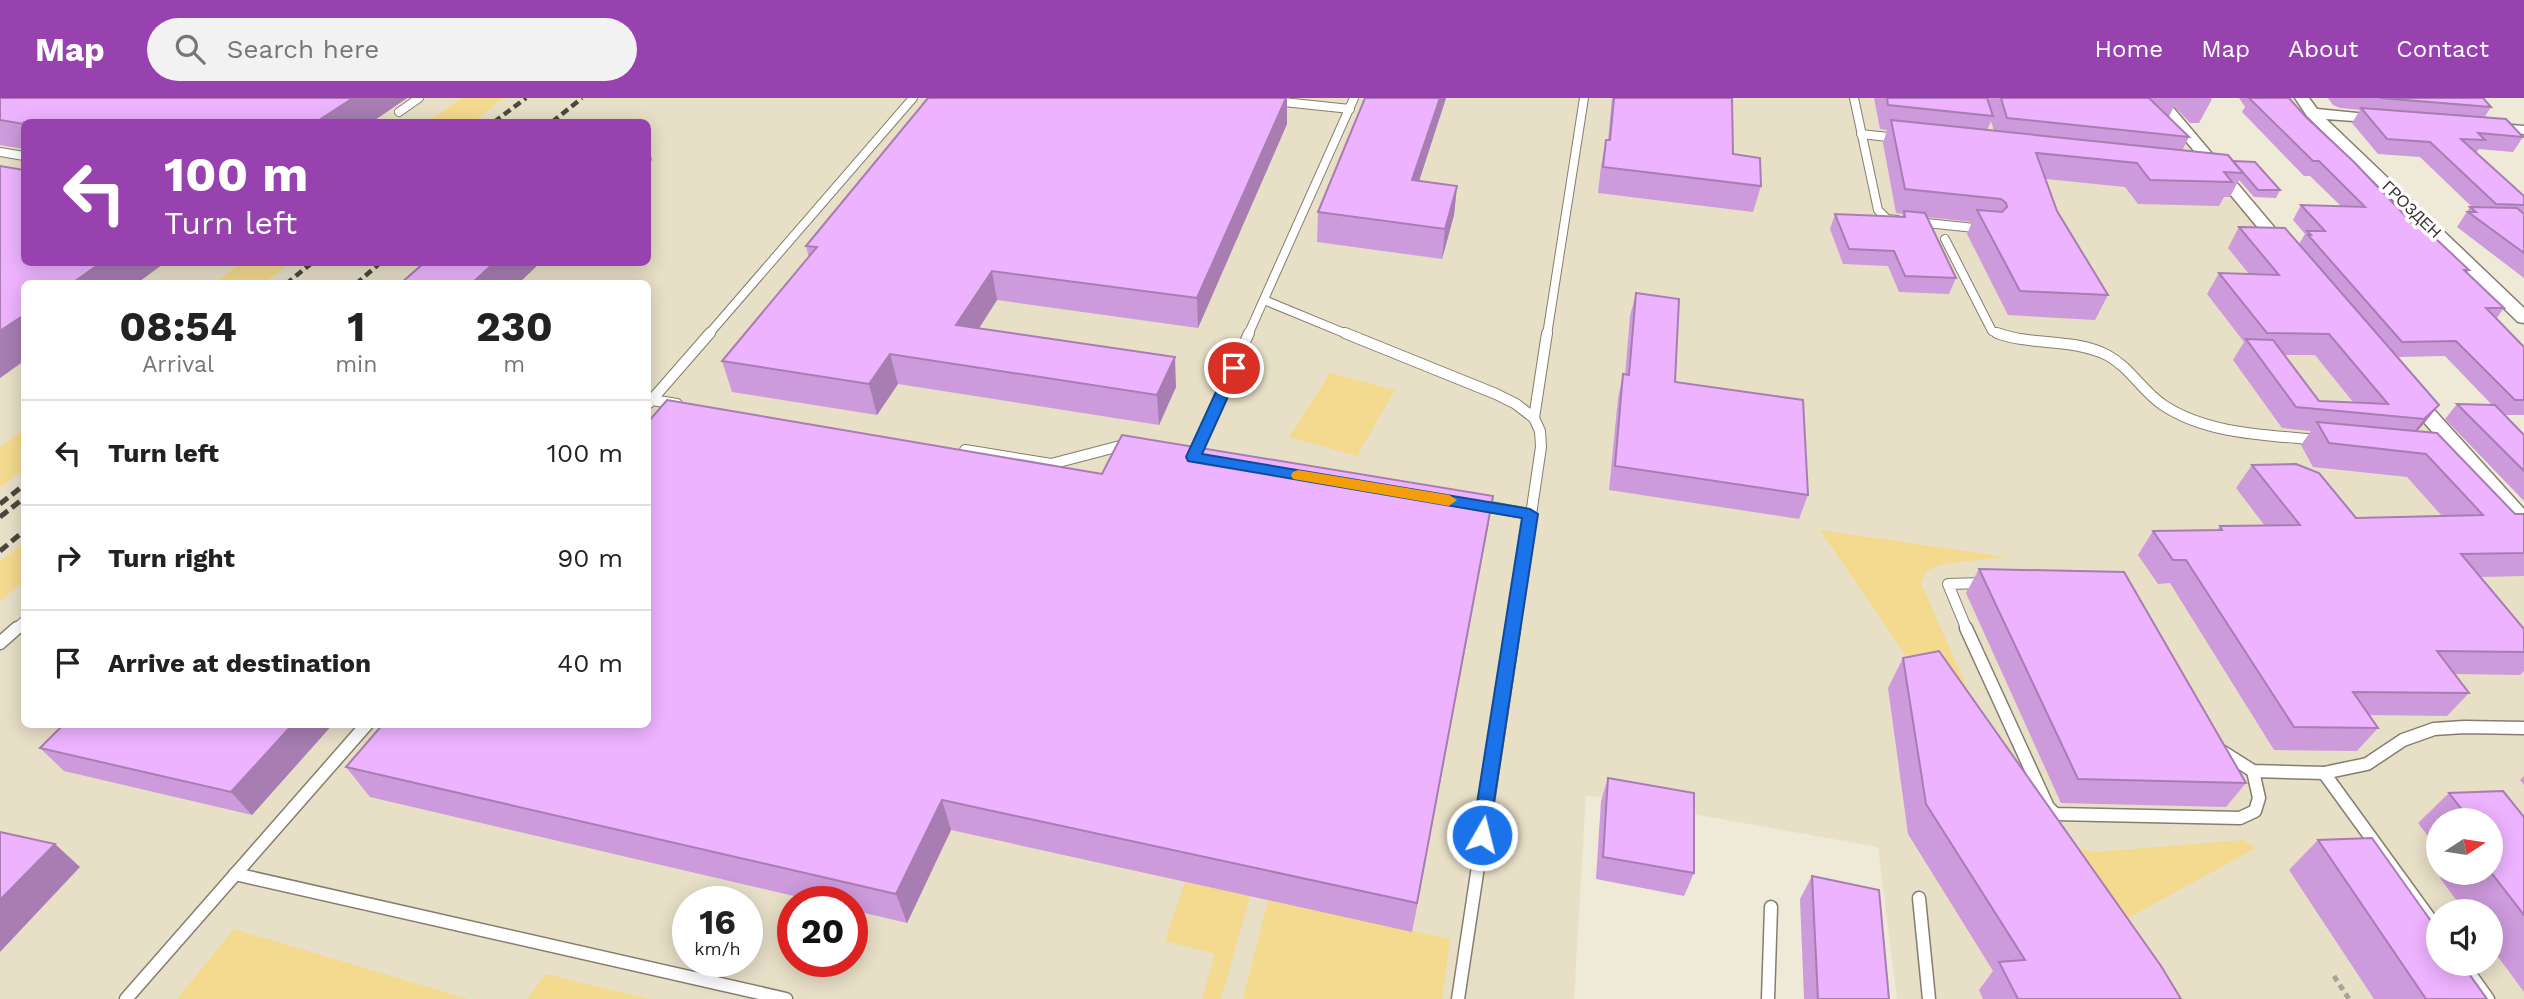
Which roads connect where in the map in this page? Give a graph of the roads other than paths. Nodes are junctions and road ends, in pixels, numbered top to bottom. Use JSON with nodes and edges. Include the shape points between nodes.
{"nodes":[{"id":1,"x":419,"y":98,"type":"edge"},
{"id":2,"x":913,"y":98,"type":"edge"},
{"id":3,"x":1354,"y":98,"type":"edge"},
{"id":4,"x":1584,"y":98,"type":"edge"},
{"id":5,"x":1854,"y":98,"type":"edge"},
{"id":6,"x":2157,"y":98,"type":"edge"},
{"id":7,"x":2302,"y":98,"type":"edge"},
{"id":8,"x":1268,"y":101,"type":"edge"},
{"id":9,"x":1350,"y":109,"type":"junction"},
{"id":10,"x":399,"y":112,"type":"dead end"},
{"id":11,"x":2312,"y":113,"type":"junction"},
{"id":12,"x":2392,"y":120,"type":"edge"},
{"id":13,"x":2471,"y":126,"type":"edge"},
{"id":14,"x":2524,"y":130,"type":"edge"},
{"id":15,"x":1861,"y":134,"type":"junction"},
{"id":16,"x":1901,"y":138,"type":"edge"},
{"id":17,"x":0,"y":152,"type":"edge"},
{"id":18,"x":21,"y":156,"type":"edge"},
{"id":19,"x":1990,"y":230,"type":"edge"},
{"id":20,"x":1945,"y":239,"type":"dead end"},
{"id":21,"x":2299,"y":266,"type":"edge"},
{"id":22,"x":1264,"y":300,"type":"junction"},
{"id":23,"x":2524,"y":318,"type":"edge"},
{"id":24,"x":2397,"y":380,"type":"edge"},
{"id":25,"x":651,"y":385,"type":"edge"},
{"id":26,"x":663,"y":387,"type":"junction"},
{"id":27,"x":651,"y":401,"type":"edge"},
{"id":28,"x":651,"y":402,"type":"edge"},
{"id":29,"x":693,"y":406,"type":"edge"},
{"id":30,"x":1534,"y":418,"type":"junction"},
{"id":31,"x":2329,"y":441,"type":"edge"},
{"id":32,"x":954,"y":449,"type":"edge"},
{"id":33,"x":1144,"y":450,"type":"edge"},
{"id":34,"x":1181,"y":456,"type":"edge"},
{"id":35,"x":1194,"y":457,"type":"junction"},
{"id":36,"x":1207,"y":460,"type":"edge"},
{"id":37,"x":1463,"y":503,"type":"edge"},
{"id":38,"x":1530,"y":514,"type":"junction"},
{"id":39,"x":2524,"y":522,"type":"edge"},
{"id":40,"x":1994,"y":583,"type":"edge"},
{"id":41,"x":21,"y":625,"type":"edge"},
{"id":42,"x":0,"y":643,"type":"edge"},
{"id":43,"x":363,"y":728,"type":"edge"},
{"id":44,"x":2524,"y":728,"type":"edge"},
{"id":45,"x":2218,"y":744,"type":"edge"},
{"id":46,"x":2253,"y":771,"type":"junction"},
{"id":47,"x":2324,"y":772,"type":"junction"},
{"id":48,"x":235,"y":874,"type":"junction"},
{"id":49,"x":1919,"y":898,"type":"dead end"},
{"id":50,"x":1771,"y":907,"type":"dead end"},
{"id":51,"x":2426,"y":913,"type":"edge"},
{"id":52,"x":2472,"y":976,"type":"edge"},
{"id":53,"x":126,"y":999,"type":"edge"},
{"id":54,"x":786,"y":999,"type":"edge"},
{"id":55,"x":1458,"y":999,"type":"edge"},
{"id":56,"x":1768,"y":999,"type":"edge"},
{"id":57,"x":1928,"y":999,"type":"edge"},
{"id":58,"x":2488,"y":999,"type":"edge"}],
"edges":[{"from":1,"to":10,"type":"lane"},
{"from":2,"to":26,"type":"lane"},
{"from":3,"to":9,"type":"lane"},
{"from":4,"to":30,"type":"lane"},
{"from":5,"to":15,"type":"lane"},
{"from":6,"to":21,"type":"street","via":[[2212,172]]},
{"from":7,"to":11,"type":"street","name":"ГРОЗДЕН"},
{"from":8,"to":9,"type":"lane"},
{"from":9,"to":22,"type":"lane"},
{"from":11,"to":12,"type":"street"},
{"from":11,"to":23,"type":"street","name":"ГРОЗДЕН"},
{"from":13,"to":14,"type":"street"},
{"from":15,"to":16,"type":"lane"},
{"from":15,"to":19,"type":"lane","via":[[1878,210],[1887,219]]},
{"from":17,"to":18,"type":"lane"},
{"from":20,"to":31,"type":"lane","via":[[1992,331],[2006,338],[2108,355],[2166,407],[2214,426]]},
{"from":22,"to":30,"type":"lane","via":[[1496,394]]},
{"from":22,"to":35,"type":"lane"},
{"from":24,"to":39,"type":"street","via":[[2453,453]]},
{"from":25,"to":26,"type":"lane"},
{"from":26,"to":27,"type":"lane"},
{"from":28,"to":29,"type":"lane"},
{"from":30,"to":38,"type":"lane","via":[[1541,446]]},
{"from":32,"to":33,"type":"lane","via":[[1051,464],[1120,446]]},
{"from":34,"to":35,"type":"lane"},
{"from":35,"to":36,"type":"lane"},
{"from":37,"to":38,"type":"lane"},
{"from":38,"to":55,"type":"lane"},
{"from":40,"to":46,"type":"lane","via":[[1954,582],[1948,589],[2055,814],[2240,818],[2255,811],[2259,799]]},
{"from":41,"to":42,"type":"lane"},
{"from":43,"to":48,"type":"lane"},
{"from":44,"to":47,"type":"lane","via":[[2424,732],[2405,738],[2354,770]]},
{"from":45,"to":46,"type":"lane","via":[[2225,755]]},
{"from":46,"to":47,"type":"lane"},
{"from":47,"to":51,"type":"lane"},
{"from":48,"to":53,"type":"lane"},
{"from":48,"to":54,"type":"lane"},
{"from":49,"to":57,"type":"lane"},
{"from":50,"to":56,"type":"lane"},
{"from":52,"to":58,"type":"lane"}]}
